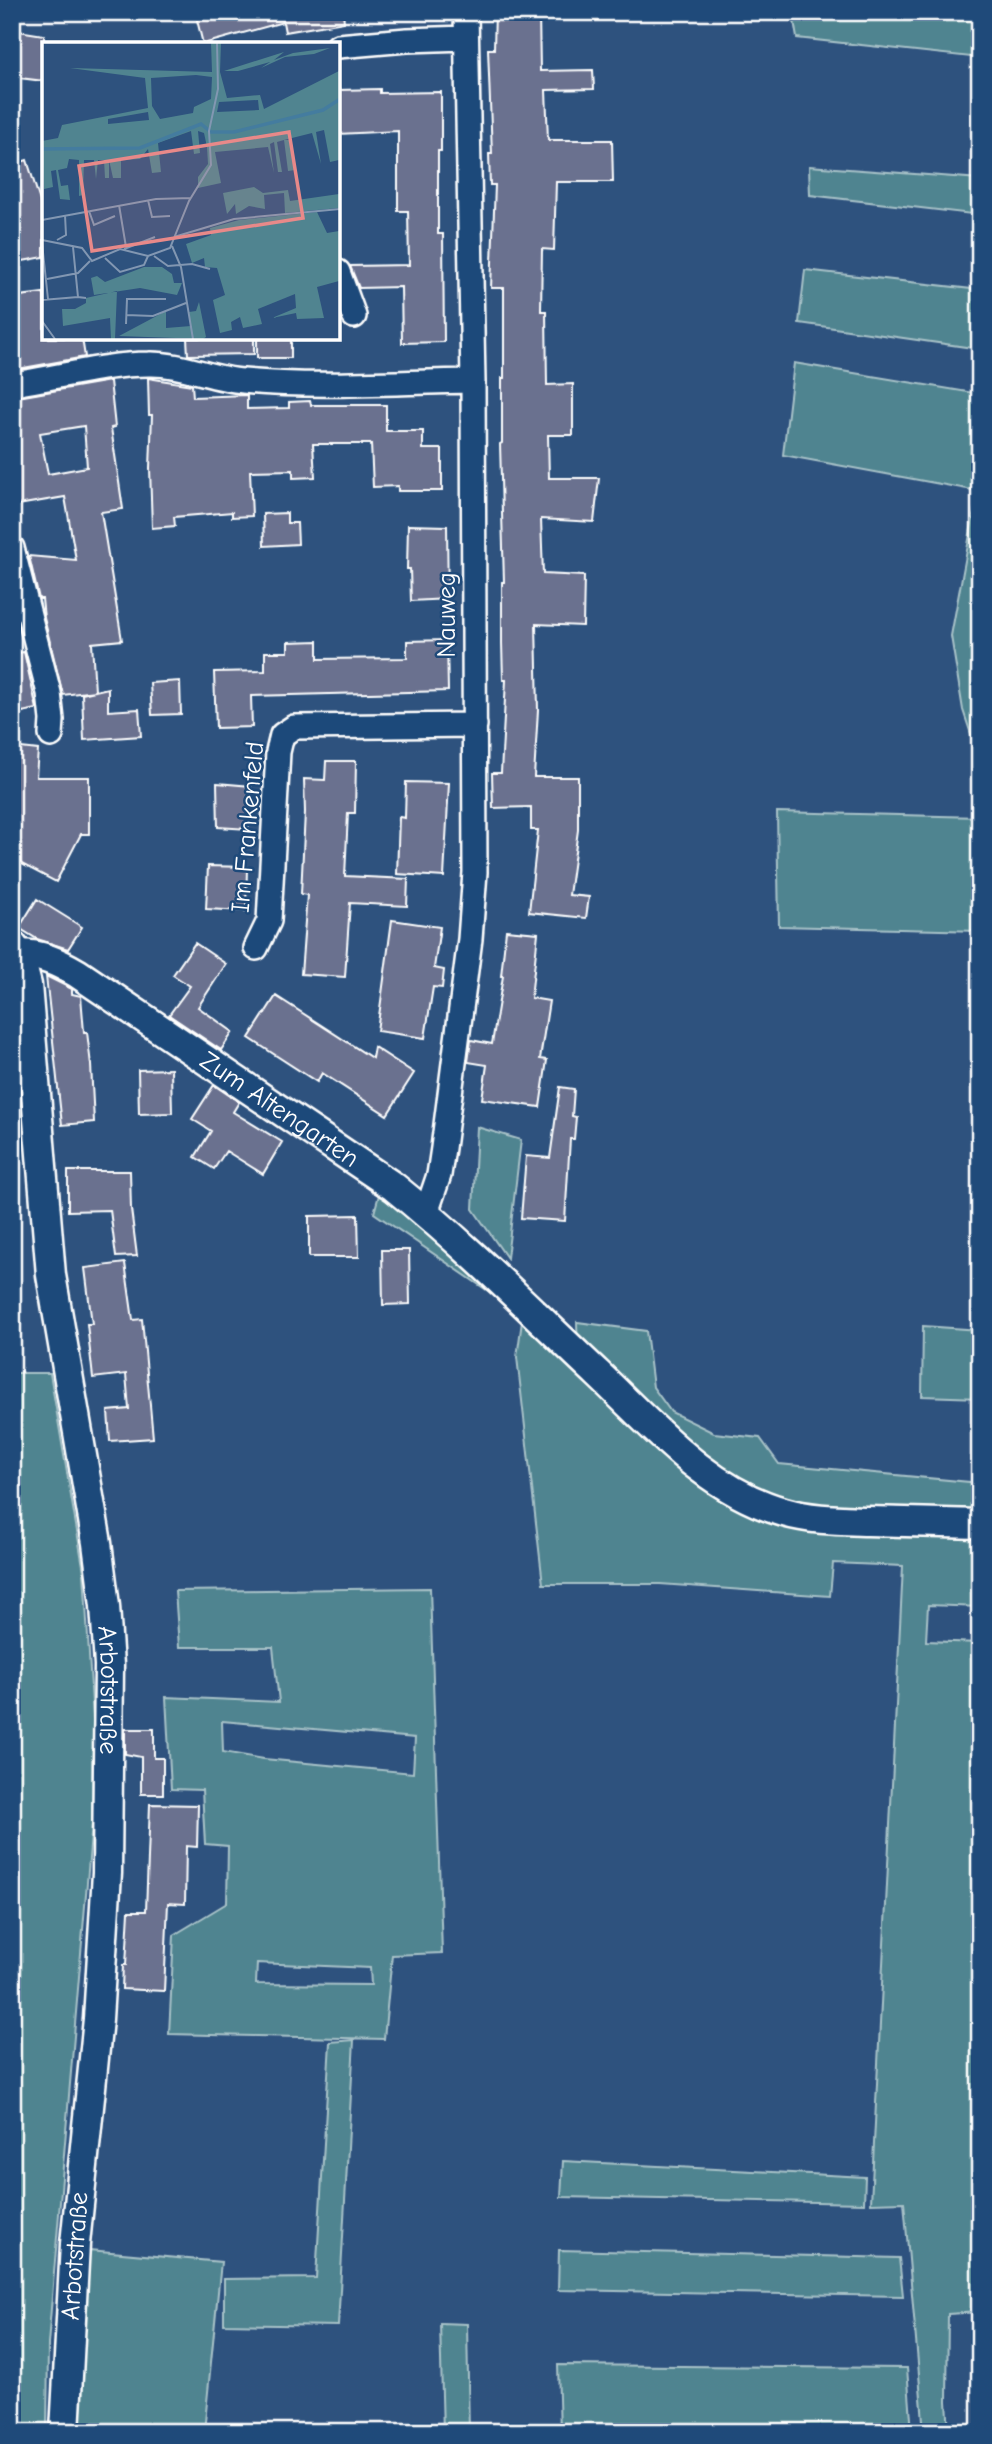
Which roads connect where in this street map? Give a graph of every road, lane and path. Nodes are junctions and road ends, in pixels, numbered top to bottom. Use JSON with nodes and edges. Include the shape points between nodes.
{"nodes":[{"id":1,"x":466,"y":12,"type":"edge"},
{"id":2,"x":466,"y":38,"type":"junction"},
{"id":3,"x":340,"y":46,"type":"edge"},
{"id":4,"x":340,"y":278,"type":"edge"},
{"id":5,"x":354,"y":316,"type":"dead end"},
{"id":6,"x":473,"y":381,"type":"junction"},
{"id":7,"x":12,"y":384,"type":"edge"},
{"id":8,"x":12,"y":548,"type":"edge"},
{"id":9,"x":475,"y":725,"type":"junction"},
{"id":10,"x":51,"y":735,"type":"dead end"},
{"id":11,"x":257,"y":948,"type":"dead end"},
{"id":12,"x":15,"y":950,"type":"edge"},
{"id":13,"x":426,"y":1213,"type":"junction"},
{"id":14,"x":980,"y":1524,"type":"edge"},
{"id":15,"x":65,"y":2432,"type":"edge"}],
"edges":[{"from":1,"to":2,"type":"street","name":"Nauweg"},
{"from":2,"to":3,"type":"street"},
{"from":2,"to":6,"type":"street","name":"Nauweg"},
{"from":4,"to":5,"type":"street"},
{"from":6,"to":7,"type":"street","via":[[260,383],[151,363]]},
{"from":6,"to":9,"type":"street","name":"Nauweg"},
{"from":8,"to":10,"type":"street","via":[[49,693]]},
{"from":9,"to":11,"type":"street","name":"Im Frankenfeld","via":[[294,727],[282,735],[269,921]]},
{"from":9,"to":13,"type":"street","name":"Nauweg","via":[[470,939],[439,1175]]},
{"from":12,"to":13,"type":"street","name":"Zum Altengarten","via":[[61,963],[77,973]]},
{"from":12,"to":15,"type":"street","name":"Arbotstraße","via":[[27,985],[51,1275],[97,1543],[109,1665],[106,1887],[94,2066],[75,2244]]},
{"from":13,"to":14,"type":"street","name":"Zum Altengarten","via":[[689,1460],[721,1483],[784,1512],[822,1520]]}]}
